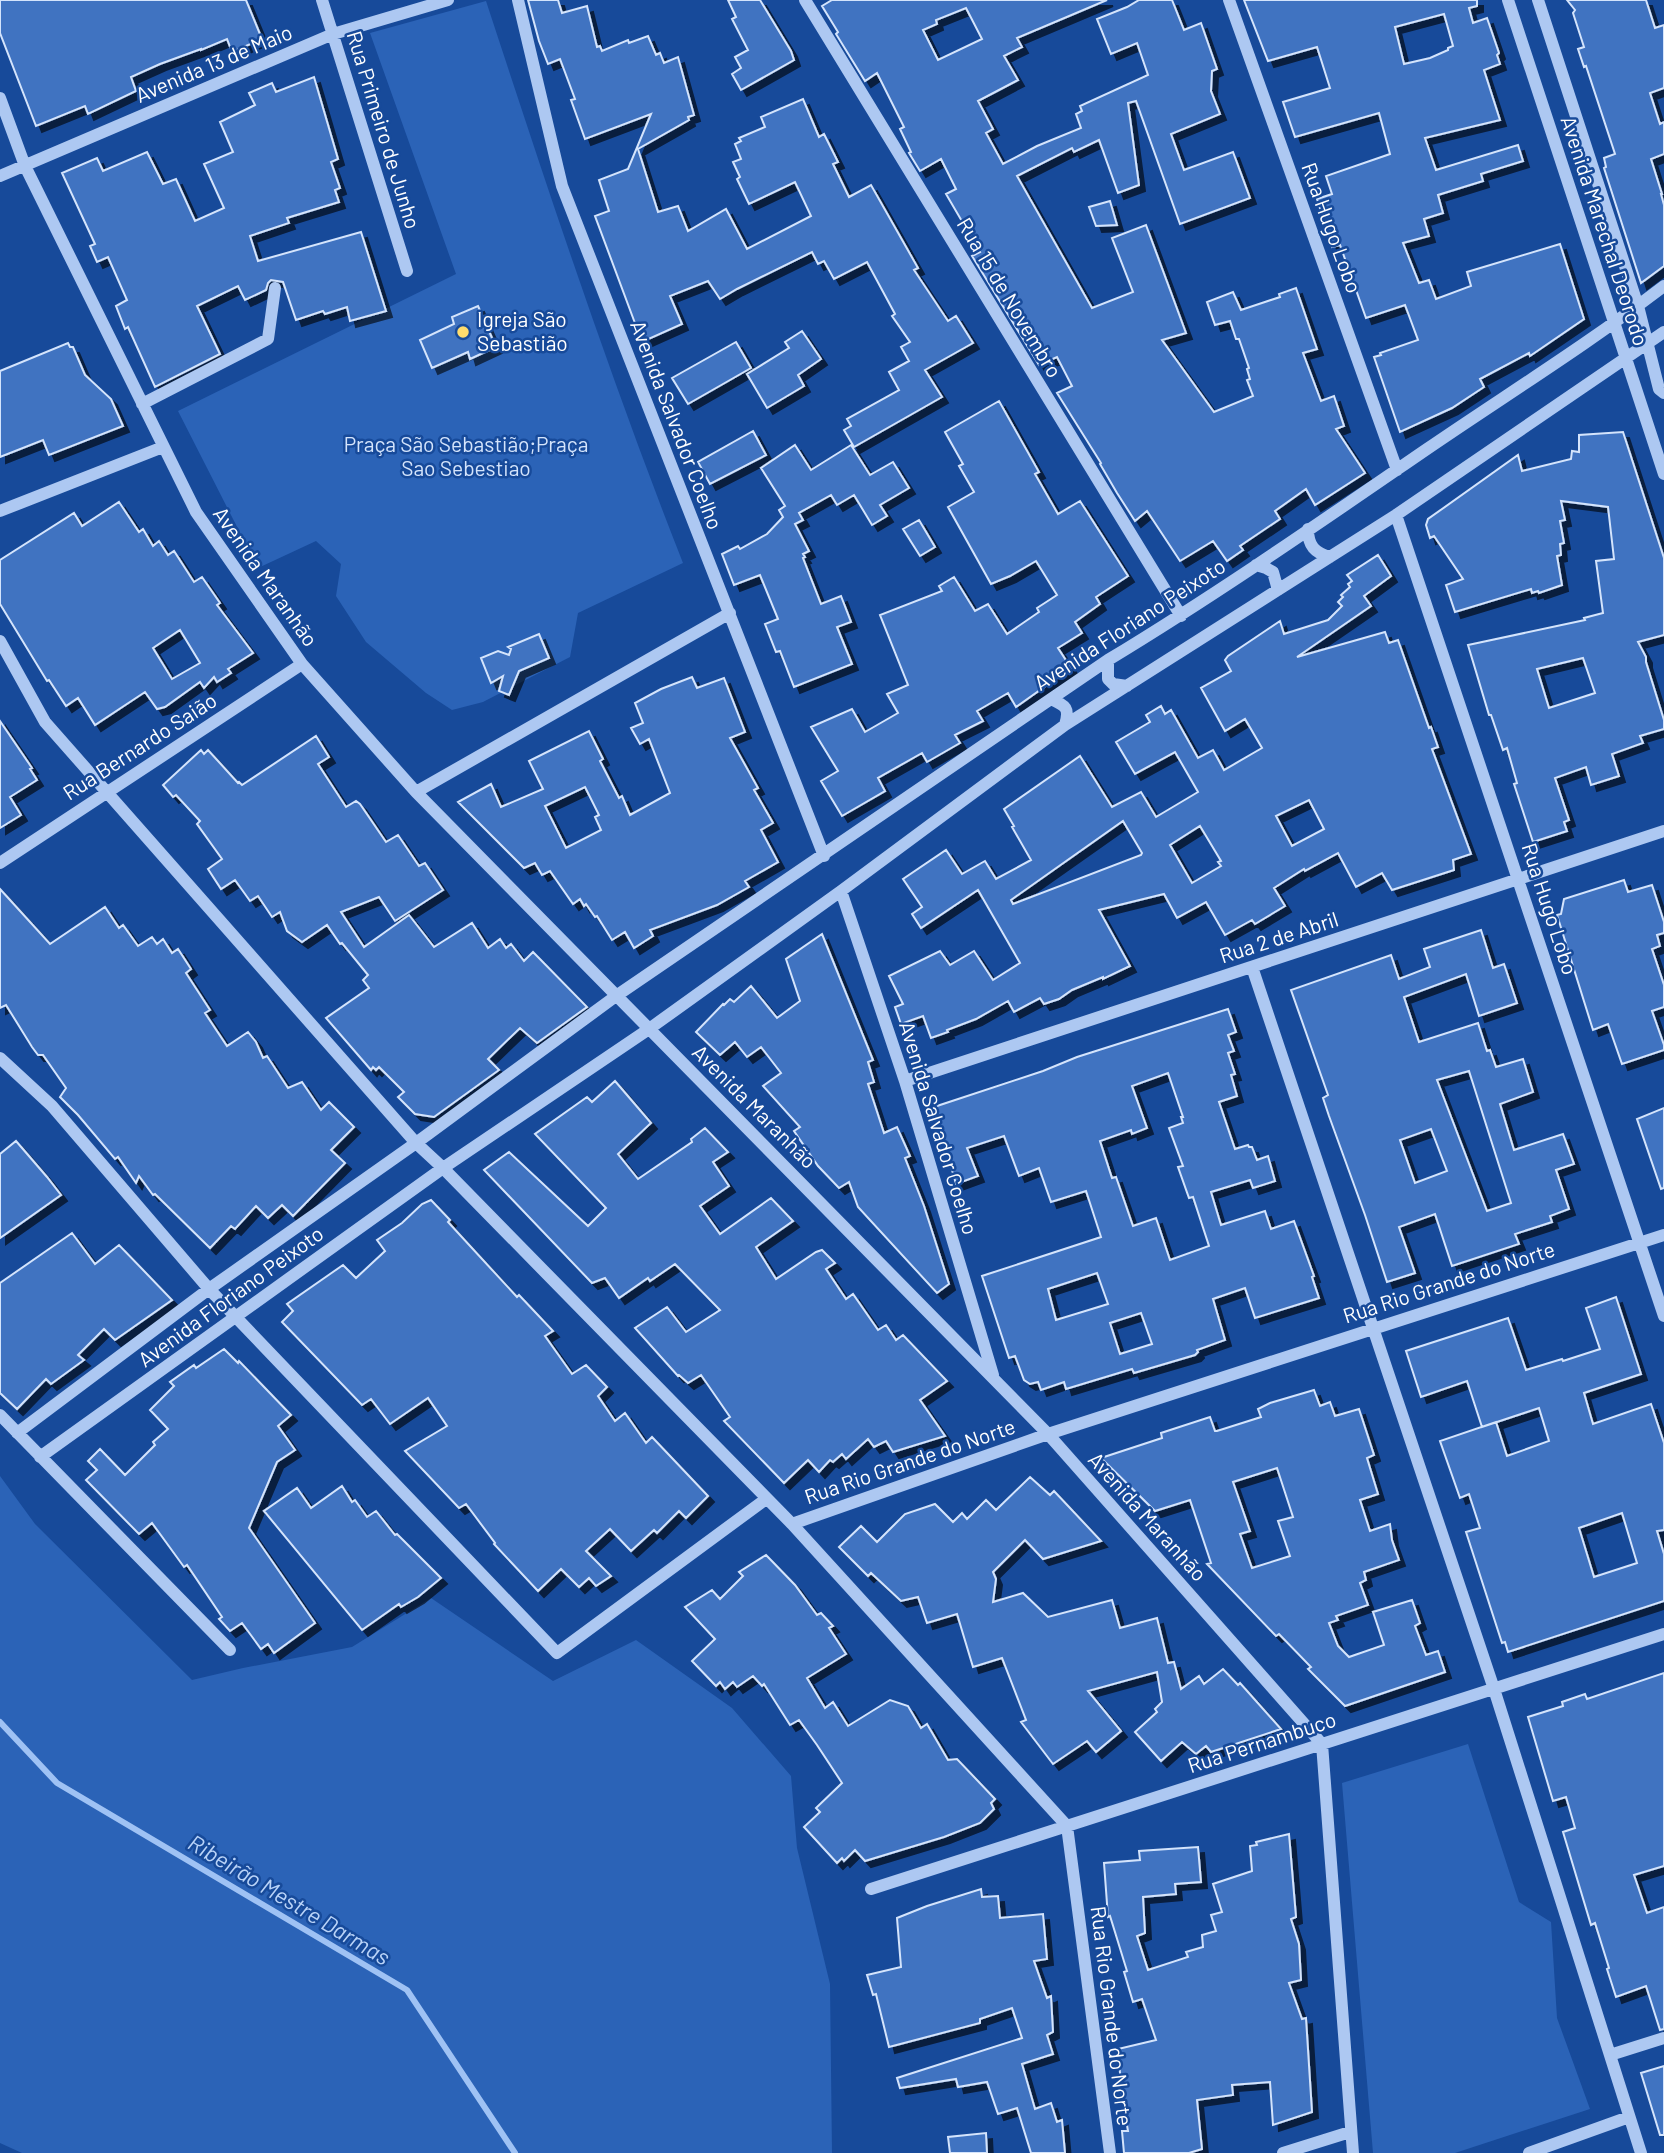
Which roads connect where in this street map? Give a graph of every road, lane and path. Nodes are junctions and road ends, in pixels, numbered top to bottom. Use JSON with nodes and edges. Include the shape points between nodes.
{"nodes":[{"id":1,"x":322,"y":0,"type":"edge"},
{"id":2,"x":448,"y":0,"type":"edge"},
{"id":3,"x":518,"y":0,"type":"edge"},
{"id":4,"x":805,"y":0,"type":"edge"},
{"id":5,"x":1228,"y":0,"type":"edge"},
{"id":6,"x":1508,"y":0,"type":"edge"},
{"id":7,"x":1538,"y":0,"type":"edge"},
{"id":8,"x":333,"y":34,"type":"junction"},
{"id":9,"x":0,"y":98,"type":"edge"},
{"id":10,"x":25,"y":166,"type":"junction"},
{"id":11,"x":0,"y":176,"type":"edge"},
{"id":12,"x":407,"y":271,"type":"dead end"},
{"id":13,"x":1664,"y":286,"type":"edge"},
{"id":14,"x":275,"y":288,"type":"dead end"},
{"id":15,"x":1638,"y":306,"type":"junction"},
{"id":16,"x":1614,"y":323,"type":"junction"},
{"id":17,"x":1664,"y":332,"type":"edge"},
{"id":18,"x":1647,"y":345,"type":"junction"},
{"id":19,"x":1626,"y":359,"type":"junction"},
{"id":20,"x":1661,"y":391,"type":"edge"},
{"id":21,"x":142,"y":404,"type":"junction"},
{"id":22,"x":163,"y":447,"type":"junction"},
{"id":23,"x":1396,"y":470,"type":"junction"},
{"id":24,"x":1664,"y":474,"type":"edge"},
{"id":25,"x":0,"y":511,"type":"edge"},
{"id":26,"x":1396,"y":515,"type":"junction"},
{"id":27,"x":1308,"y":529,"type":"junction"},
{"id":28,"x":1331,"y":557,"type":"junction"},
{"id":29,"x":1256,"y":565,"type":"junction"},
{"id":30,"x":1278,"y":590,"type":"junction"},
{"id":31,"x":730,"y":613,"type":"junction"},
{"id":32,"x":1181,"y":616,"type":"junction"},
{"id":33,"x":0,"y":641,"type":"edge"},
{"id":34,"x":1108,"y":660,"type":"junction"},
{"id":35,"x":302,"y":664,"type":"junction"},
{"id":36,"x":1128,"y":686,"type":"junction"},
{"id":37,"x":1051,"y":699,"type":"junction"},
{"id":38,"x":1065,"y":725,"type":"junction"},
{"id":39,"x":416,"y":792,"type":"junction"},
{"id":40,"x":107,"y":793,"type":"junction"},
{"id":41,"x":1664,"y":831,"type":"edge"},
{"id":42,"x":824,"y":856,"type":"junction"},
{"id":43,"x":0,"y":863,"type":"edge"},
{"id":44,"x":1519,"y":879,"type":"junction"},
{"id":45,"x":841,"y":891,"type":"junction"},
{"id":46,"x":1252,"y":967,"type":"junction"},
{"id":47,"x":616,"y":996,"type":"junction"},
{"id":48,"x":649,"y":1029,"type":"junction"},
{"id":49,"x":0,"y":1058,"type":"edge"},
{"id":50,"x":905,"y":1081,"type":"junction"},
{"id":51,"x":416,"y":1143,"type":"junction"},
{"id":52,"x":443,"y":1168,"type":"junction"},
{"id":53,"x":1664,"y":1235,"type":"edge"},
{"id":54,"x":1640,"y":1243,"type":"junction"},
{"id":55,"x":209,"y":1289,"type":"junction"},
{"id":56,"x":1664,"y":1315,"type":"edge"},
{"id":57,"x":237,"y":1317,"type":"junction"},
{"id":58,"x":1372,"y":1328,"type":"junction"},
{"id":59,"x":993,"y":1377,"type":"junction"},
{"id":60,"x":0,"y":1415,"type":"edge"},
{"id":61,"x":17,"y":1433,"type":"junction"},
{"id":62,"x":1048,"y":1434,"type":"junction"},
{"id":63,"x":40,"y":1457,"type":"junction"},
{"id":64,"x":766,"y":1499,"type":"junction"},
{"id":65,"x":792,"y":1524,"type":"junction"},
{"id":66,"x":1664,"y":1634,"type":"edge"},
{"id":67,"x":230,"y":1650,"type":"dead end"},
{"id":68,"x":1494,"y":1689,"type":"junction"},
{"id":69,"x":1322,"y":1744,"type":"junction"},
{"id":70,"x":1067,"y":1826,"type":"junction"},
{"id":71,"x":871,"y":1889,"type":"dead end"},
{"id":72,"x":1664,"y":2038,"type":"edge"},
{"id":73,"x":1610,"y":2055,"type":"junction"},
{"id":74,"x":1629,"y":2117,"type":"junction"},
{"id":75,"x":1350,"y":2132,"type":"junction"},
{"id":76,"x":1110,"y":2153,"type":"edge"},
{"id":77,"x":1283,"y":2153,"type":"edge"},
{"id":78,"x":1353,"y":2153,"type":"edge"},
{"id":79,"x":1529,"y":2153,"type":"edge"},
{"id":80,"x":1641,"y":2153,"type":"edge"}],
"edges":[{"from":1,"to":8,"type":"street","name":"Rua Primeiro de Junho"},
{"from":2,"to":8,"type":"street","name":"Avenida 13 de Maio"},
{"from":3,"to":31,"type":"street","name":"Avenida Salvador Coelho","via":[[562,186]]},
{"from":4,"to":32,"type":"street","name":"Rua 15 de Novembro"},
{"from":5,"to":23,"type":"street","name":"Rua Hugo Lobo"},
{"from":6,"to":16,"type":"street","name":"Avenida Marechal Deorodo"},
{"from":7,"to":15,"type":"street","name":"Avenida Marechal Deorodo"},
{"from":8,"to":10,"type":"street","name":"Avenida 13 de Maio"},
{"from":8,"to":12,"type":"street","name":"Rua Primeiro de Junho"},
{"from":9,"to":10,"type":"street","name":"Avenida Maranhão"},
{"from":10,"to":11,"type":"street","name":"Avenida 13 de Maio"},
{"from":10,"to":21,"type":"street","name":"Avenida Maranhão"},
{"from":13,"to":15,"type":"street","name":"Avenida Floriano Peixoto"},
{"from":14,"to":21,"type":"street","via":[[268,339]]},
{"from":15,"to":16,"type":"street","name":"Avenida Floriano Peixoto"},
{"from":15,"to":18,"type":"street","name":"Avenida Marechal Deorodo"},
{"from":16,"to":19,"type":"street","name":"Avenida Marechal Deorodo"},
{"from":16,"to":23,"type":"street","name":"Avenida Floriano Peixoto"},
{"from":17,"to":18,"type":"street","name":"Avenida Floriano Peixoto"},
{"from":18,"to":19,"type":"street","name":"Avenida Floriano Peixoto"},
{"from":18,"to":20,"type":"street","name":"Avenida Marechal Deorodo"},
{"from":19,"to":24,"type":"street","name":"Avenida Marechal Deorodo"},
{"from":19,"to":26,"type":"street","name":"Avenida Floriano Peixoto"},
{"from":21,"to":22,"type":"street","name":"Avenida Maranhão"},
{"from":22,"to":25,"type":"street"},
{"from":22,"to":35,"type":"street","name":"Avenida Maranhão","via":[[196,512]]},
{"from":23,"to":27,"type":"street","name":"Avenida Floriano Peixoto"},
{"from":26,"to":28,"type":"street","name":"Avenida Floriano Peixoto"},
{"from":26,"to":44,"type":"street","name":"Rua Hugo Lobo"},
{"from":27,"to":28,"type":"street","via":[[1311,547]]},
{"from":27,"to":29,"type":"street","name":"Avenida Floriano Peixoto"},
{"from":28,"to":30,"type":"street","name":"Avenida Floriano Peixoto"},
{"from":29,"to":30,"type":"street","via":[[1273,572]]},
{"from":29,"to":32,"type":"street","name":"Avenida Floriano Peixoto"},
{"from":30,"to":36,"type":"street","name":"Avenida Floriano Peixoto"},
{"from":31,"to":39,"type":"street"},
{"from":31,"to":42,"type":"street","name":"Avenida Salvador Coelho"},
{"from":32,"to":34,"type":"street","name":"Avenida Floriano Peixoto"},
{"from":33,"to":40,"type":"street","via":[[45,722]]},
{"from":34,"to":36,"type":"street","via":[[1108,679]]},
{"from":34,"to":37,"type":"street","name":"Avenida Floriano Peixoto"},
{"from":35,"to":39,"type":"street","name":"Avenida Maranhão"},
{"from":35,"to":40,"type":"street","name":"Rua Bernardo Saião"},
{"from":36,"to":38,"type":"street","name":"Avenida Floriano Peixoto"},
{"from":37,"to":38,"type":"street","via":[[1067,709]]},
{"from":37,"to":42,"type":"street","name":"Avenida Floriano Peixoto"},
{"from":38,"to":45,"type":"street","name":"Avenida Floriano Peixoto"},
{"from":39,"to":47,"type":"street","name":"Avenida Maranhão"},
{"from":40,"to":43,"type":"street","name":"Rua Bernardo Saião"},
{"from":40,"to":51,"type":"street"},
{"from":41,"to":44,"type":"street","name":"Rua 2 de Abril"},
{"from":42,"to":47,"type":"street","name":"Avenida Floriano Peixoto"},
{"from":44,"to":46,"type":"street","name":"Rua 2 de Abril"},
{"from":44,"to":54,"type":"street","name":"Rua Hugo Lobo"},
{"from":45,"to":48,"type":"street","name":"Avenida Floriano Peixoto"},
{"from":45,"to":50,"type":"street","name":"Avenida Salvador Coelho"},
{"from":46,"to":50,"type":"street","name":"Rua 2 de Abril"},
{"from":46,"to":58,"type":"street"},
{"from":47,"to":48,"type":"street"},
{"from":47,"to":51,"type":"street","name":"Avenida Floriano Peixoto"},
{"from":48,"to":52,"type":"street","name":"Avenida Floriano Peixoto"},
{"from":48,"to":59,"type":"street","name":"Avenida Maranhão"},
{"from":49,"to":55,"type":"street","via":[[52,1106]]},
{"from":50,"to":59,"type":"street","name":"Avenida Salvador Coelho"},
{"from":51,"to":52,"type":"street"},
{"from":51,"to":55,"type":"street","name":"Avenida Floriano Peixoto"},
{"from":52,"to":57,"type":"street","name":"Avenida Floriano Peixoto"},
{"from":52,"to":64,"type":"street"},
{"from":53,"to":54,"type":"street","name":"Rua Rio Grande do Norte"},
{"from":54,"to":56,"type":"street","name":"Rua Hugo Lobo"},
{"from":54,"to":58,"type":"street","name":"Rua Rio Grande do Norte"},
{"from":55,"to":57,"type":"street"},
{"from":55,"to":61,"type":"street","name":"Avenida Floriano Peixoto"},
{"from":57,"to":63,"type":"street","name":"Avenida Floriano Peixoto"},
{"from":57,"to":64,"type":"street","via":[[557,1653]]},
{"from":58,"to":62,"type":"street","name":"Rua Rio Grande do Norte"},
{"from":58,"to":68,"type":"street"},
{"from":59,"to":62,"type":"street","name":"Avenida Maranhão"},
{"from":60,"to":61,"type":"street"},
{"from":61,"to":63,"type":"street"},
{"from":62,"to":65,"type":"street","name":"Rua Rio Grande do Norte"},
{"from":62,"to":69,"type":"street","name":"Avenida Maranhão"},
{"from":63,"to":67,"type":"street"},
{"from":64,"to":65,"type":"street"},
{"from":65,"to":70,"type":"street","name":"Rua Rio Grande do Norte"},
{"from":66,"to":68,"type":"street","name":"Rua Pernambuco"},
{"from":68,"to":69,"type":"street","name":"Rua Pernambuco"},
{"from":68,"to":73,"type":"street"},
{"from":69,"to":70,"type":"street","name":"Rua Pernambuco"},
{"from":69,"to":75,"type":"street"},
{"from":70,"to":71,"type":"street","name":"Rua Pernambuco"},
{"from":70,"to":76,"type":"street","name":"Rua Rio Grande do Norte"},
{"from":72,"to":73,"type":"street"},
{"from":73,"to":74,"type":"street"},
{"from":74,"to":79,"type":"street"},
{"from":74,"to":80,"type":"street"},
{"from":75,"to":77,"type":"street"},
{"from":75,"to":78,"type":"street"}]}
